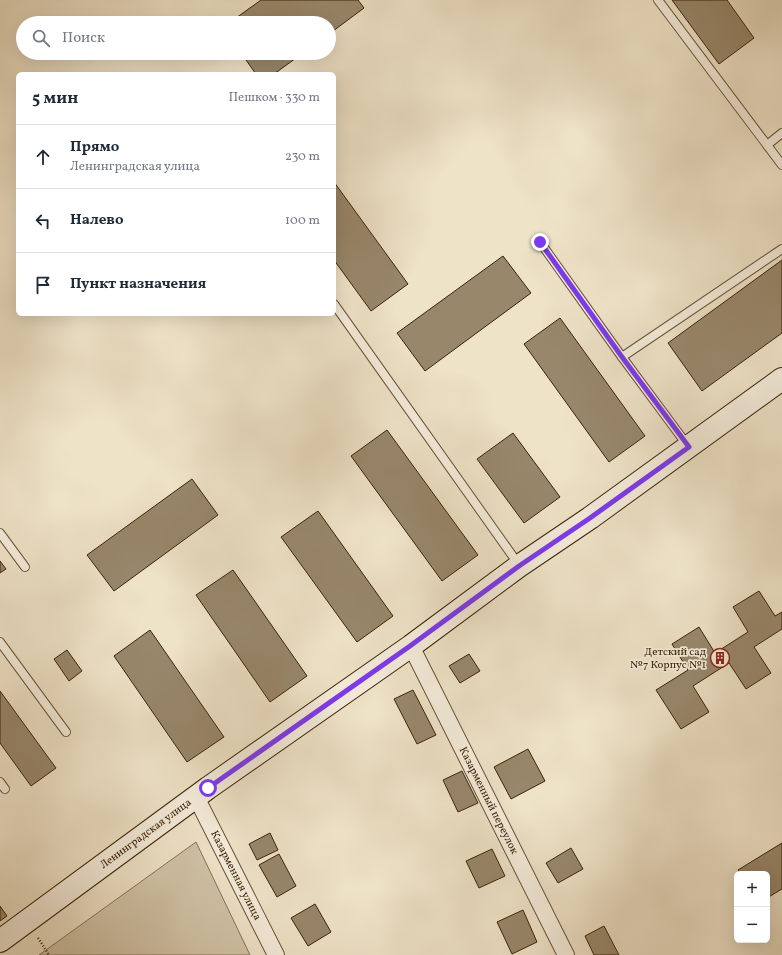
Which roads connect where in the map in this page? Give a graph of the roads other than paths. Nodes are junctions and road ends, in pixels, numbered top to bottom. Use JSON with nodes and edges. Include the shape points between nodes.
{"nodes":[{"id":1,"x":658,"y":0,"type":"edge"},
{"id":2,"x":782,"y":133,"type":"edge"},
{"id":3,"x":767,"y":144,"type":"junction"},
{"id":4,"x":782,"y":165,"type":"edge"},
{"id":5,"x":540,"y":242,"type":"dead end"},
{"id":6,"x":782,"y":249,"type":"edge"},
{"id":7,"x":336,"y":307,"type":"edge"},
{"id":8,"x":622,"y":357,"type":"junction"},
{"id":9,"x":782,"y":379,"type":"edge"},
{"id":10,"x":689,"y":447,"type":"junction"},
{"id":11,"x":0,"y":533,"type":"edge"},
{"id":12,"x":519,"y":566,"type":"junction"},
{"id":13,"x":25,"y":567,"type":"dead end"},
{"id":14,"x":0,"y":642,"type":"edge"},
{"id":15,"x":410,"y":646,"type":"junction"},
{"id":16,"x":66,"y":732,"type":"dead end"},
{"id":17,"x":0,"y":782,"type":"edge"},
{"id":18,"x":5,"y":790,"type":"dead end"},
{"id":19,"x":196,"y":797,"type":"junction"},
{"id":20,"x":0,"y":941,"type":"edge"},
{"id":21,"x":276,"y":955,"type":"edge"},
{"id":22,"x":566,"y":955,"type":"edge"}],
"edges":[{"from":1,"to":3,"type":"lane"},
{"from":2,"to":3,"type":"lane"},
{"from":3,"to":4,"type":"lane"},
{"from":5,"to":8,"type":"lane"},
{"from":6,"to":8,"type":"lane"},
{"from":7,"to":12,"type":"lane"},
{"from":8,"to":10,"type":"lane"},
{"from":9,"to":10,"type":"street","name":"Ленинградская улица"},
{"from":10,"to":12,"type":"street","name":"Ленинградская улица"},
{"from":11,"to":13,"type":"lane"},
{"from":12,"to":15,"type":"street","name":"Ленинградская улица"},
{"from":14,"to":16,"type":"lane"},
{"from":15,"to":19,"type":"street","name":"Ленинградская улица"},
{"from":15,"to":22,"type":"street","name":"Казарменный переулок"},
{"from":17,"to":18,"type":"lane"},
{"from":19,"to":20,"type":"street","name":"Ленинградская улица"},
{"from":19,"to":21,"type":"street","name":"Казарменная улица"}]}
